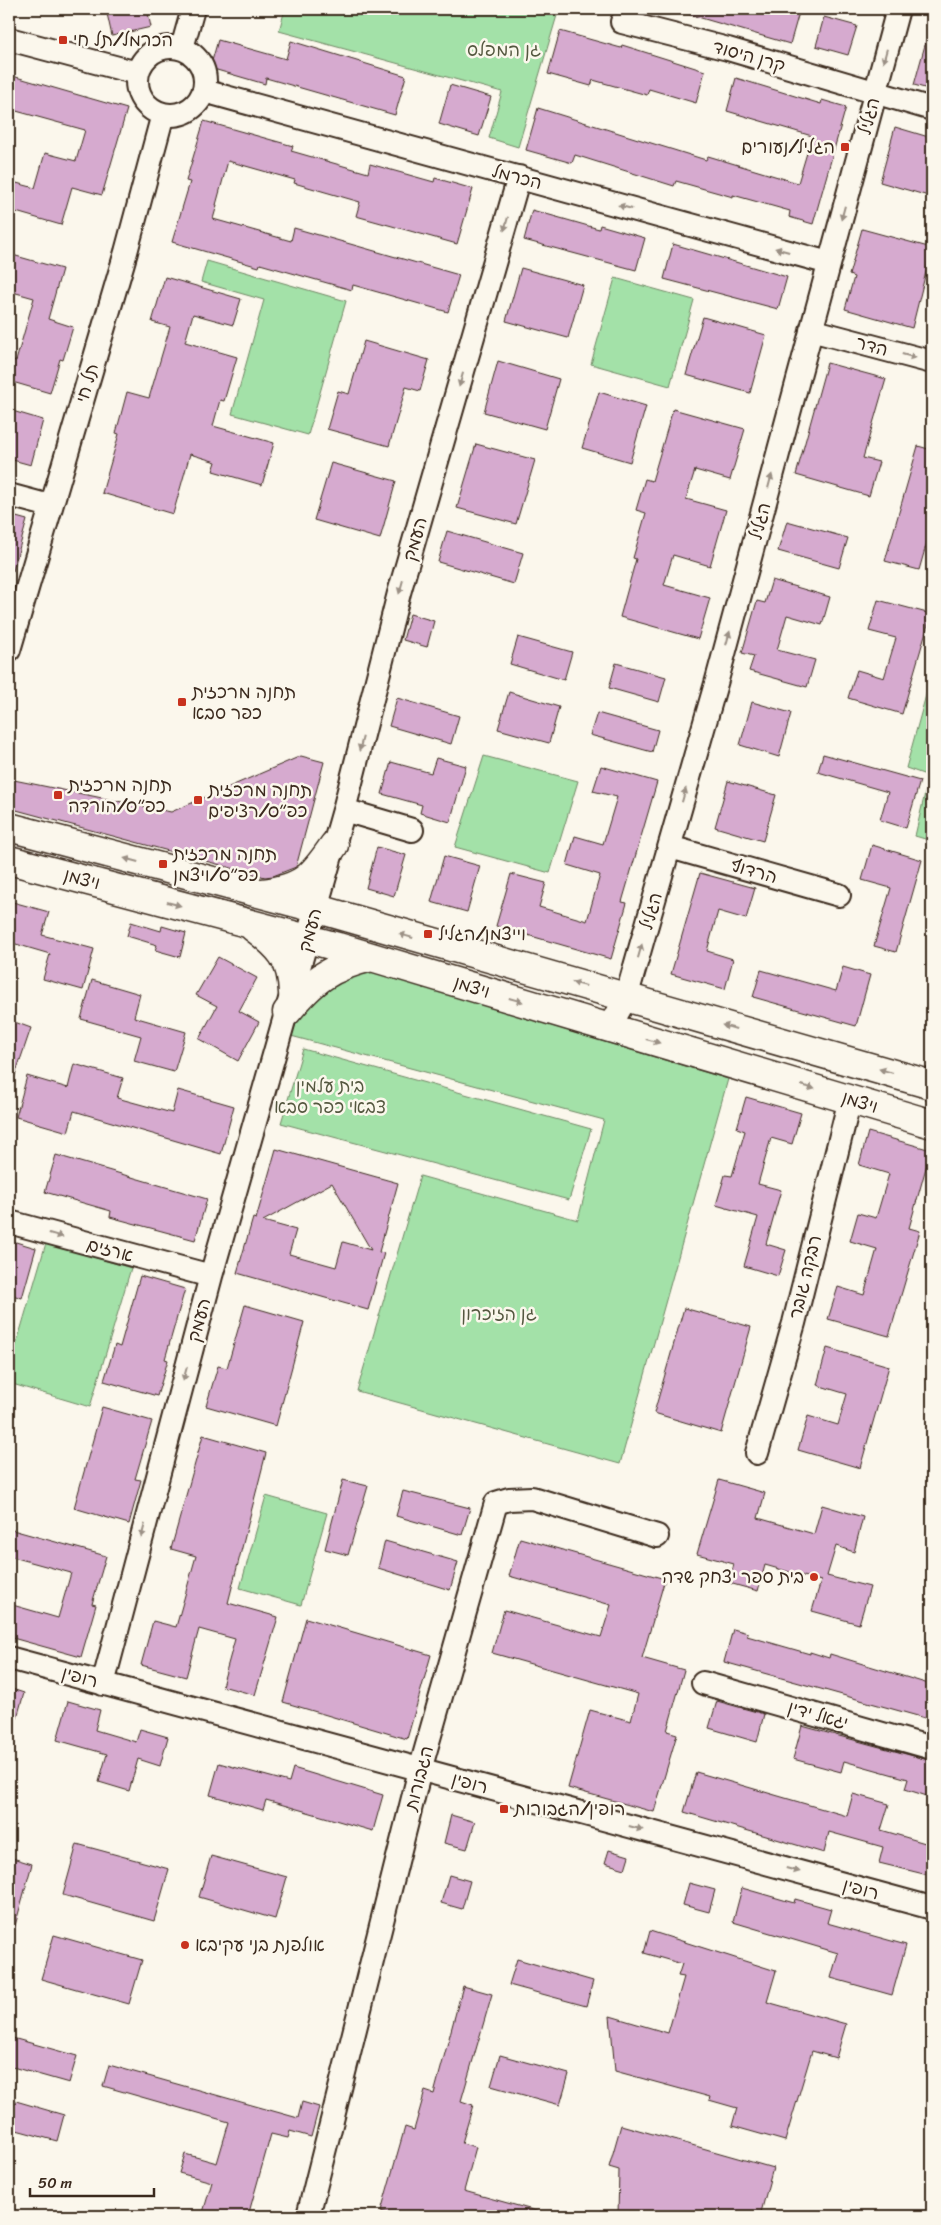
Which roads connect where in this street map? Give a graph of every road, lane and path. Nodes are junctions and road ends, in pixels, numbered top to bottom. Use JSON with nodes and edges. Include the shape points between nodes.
{"nodes":[{"id":1,"x":192,"y":9,"type":"edge"},
{"id":2,"x":898,"y":9,"type":"edge"},
{"id":3,"x":622,"y":22,"type":"dead end"},
{"id":4,"x":9,"y":39,"type":"edge"},
{"id":5,"x":182,"y":48,"type":"junction"},
{"id":6,"x":137,"y":73,"type":"junction"},
{"id":7,"x":204,"y":91,"type":"junction"},
{"id":8,"x":875,"y":93,"type":"junction"},
{"id":9,"x":932,"y":109,"type":"edge"},
{"id":10,"x":163,"y":114,"type":"junction"},
{"id":11,"x":519,"y":177,"type":"junction"},
{"id":12,"x":829,"y":263,"type":"junction"},
{"id":13,"x":811,"y":330,"type":"junction"},
{"id":14,"x":932,"y":362,"type":"edge"},
{"id":15,"x":9,"y":495,"type":"edge"},
{"id":16,"x":50,"y":506,"type":"junction"},
{"id":17,"x":9,"y":650,"type":"edge"},
{"id":18,"x":344,"y":810,"type":"junction"},
{"id":19,"x":9,"y":827,"type":"edge"},
{"id":20,"x":412,"y":830,"type":"dead end"},
{"id":21,"x":334,"y":845,"type":"junction"},
{"id":22,"x":670,"y":847,"type":"junction"},
{"id":23,"x":11,"y":861,"type":"edge"},
{"id":24,"x":257,"y":894,"type":"junction"},
{"id":25,"x":839,"y":895,"type":"dead end"},
{"id":26,"x":316,"y":908,"type":"junction"},
{"id":27,"x":248,"y":924,"type":"junction"},
{"id":28,"x":308,"y":938,"type":"junction"},
{"id":29,"x":372,"y":957,"type":"junction"},
{"id":30,"x":626,"y":998,"type":"junction"},
{"id":31,"x":290,"y":1003,"type":"junction"},
{"id":32,"x":606,"y":1027,"type":"junction"},
{"id":33,"x":932,"y":1085,"type":"edge"},
{"id":34,"x":850,"y":1099,"type":"junction"},
{"id":35,"x":932,"y":1124,"type":"edge"},
{"id":36,"x":9,"y":1222,"type":"edge"},
{"id":37,"x":211,"y":1276,"type":"junction"},
{"id":38,"x":757,"y":1453,"type":"dead end"},
{"id":39,"x":657,"y":1536,"type":"dead end"},
{"id":40,"x":9,"y":1658,"type":"edge"},
{"id":41,"x":703,"y":1683,"type":"dead end"},
{"id":42,"x":103,"y":1684,"type":"junction"},
{"id":43,"x":932,"y":1748,"type":"edge"},
{"id":44,"x":420,"y":1770,"type":"junction"},
{"id":45,"x":932,"y":1908,"type":"edge"},
{"id":46,"x":308,"y":2216,"type":"edge"}],
"edges":[{"from":1,"to":5,"type":"street"},
{"from":2,"to":8,"type":"street","name":"הגליל","one_way":true},
{"from":3,"to":8,"type":"street","name":"קרן היסוד","via":[[728,49]]},
{"from":4,"to":6,"type":"street"},
{"from":5,"to":6,"type":"street","via":[[159,48],[149,54]]},
{"from":5,"to":7,"type":"street","via":[[194,54],[202,65]]},
{"from":6,"to":10,"type":"street","via":[[139,94],[149,107]]},
{"from":7,"to":10,"type":"street","via":[[200,100],[188,110],[173,115]]},
{"from":7,"to":11,"type":"street","name":"הכרמל"},
{"from":8,"to":9,"type":"street","name":"קרן היסוד"},
{"from":8,"to":12,"type":"street","name":"הגליל","one_way":true},
{"from":10,"to":16,"type":"street","name":"תל חי","via":[[126,252]]},
{"from":12,"to":11,"type":"street","name":"הכרמל","one_way":true},
{"from":11,"to":18,"type":"street","name":"העמק","one_way":true,"via":[[399,593]]},
{"from":12,"to":13,"type":"street","name":"הגליל"},
{"from":13,"to":14,"type":"street","name":"הדר","one_way":true},
{"from":22,"to":13,"type":"street","name":"הגליל","one_way":true},
{"from":15,"to":16,"type":"street"},
{"from":16,"to":17,"type":"street","name":"תל חי"},
{"from":18,"to":20,"type":"street"},
{"from":18,"to":21,"type":"street","name":"העמק"},
{"from":24,"to":19,"type":"main road","name":"ויצמן","one_way":true},
{"from":21,"to":24,"type":"main road","via":[[310,878],[296,887]]},
{"from":21,"to":26,"type":"street","name":"העמק"},
{"from":22,"to":25,"type":"street","name":"הרדוף"},
{"from":30,"to":22,"type":"street","name":"הגליל","one_way":true},
{"from":23,"to":27,"type":"main road","name":"ויצמן","one_way":true},
{"from":24,"to":26,"type":"main road","name":"ויצמן"},
{"from":26,"to":28,"type":"street","name":"העמק"},
{"from":30,"to":26,"type":"main road","name":"ויצמן","one_way":true},
{"from":27,"to":28,"type":"main road","name":"ויצמן"},
{"from":27,"to":31,"type":"main road","via":[[268,938],[290,966]]},
{"from":28,"to":29,"type":"main road","name":"ויצמן"},
{"from":28,"to":31,"type":"street","name":"העמק"},
{"from":29,"to":31,"type":"main road","via":[[335,968]]},
{"from":29,"to":32,"type":"main road","name":"ויצמן","one_way":true},
{"from":30,"to":32,"type":"street","name":"הגליל"},
{"from":33,"to":30,"type":"main road","name":"ויצמן","one_way":true},
{"from":31,"to":37,"type":"street","name":"העמק"},
{"from":32,"to":34,"type":"main road","name":"ויצמן","one_way":true},
{"from":34,"to":35,"type":"main road","name":"ויצמן"},
{"from":34,"to":38,"type":"street","name":"רבקה גובר","via":[[794,1323]]},
{"from":36,"to":37,"type":"street","name":"ארזים","one_way":true},
{"from":37,"to":42,"type":"street","name":"העמק","one_way":true},
{"from":39,"to":44,"type":"street","name":"הגבורות","via":[[532,1498],[496,1503]]},
{"from":40,"to":42,"type":"street","name":"רופין"},
{"from":41,"to":43,"type":"street","name":"יגאל ידין"},
{"from":42,"to":44,"type":"street","name":"רופין"},
{"from":44,"to":45,"type":"street","name":"רופין","one_way":true},
{"from":44,"to":46,"type":"street","name":"הגבורות"}]}
